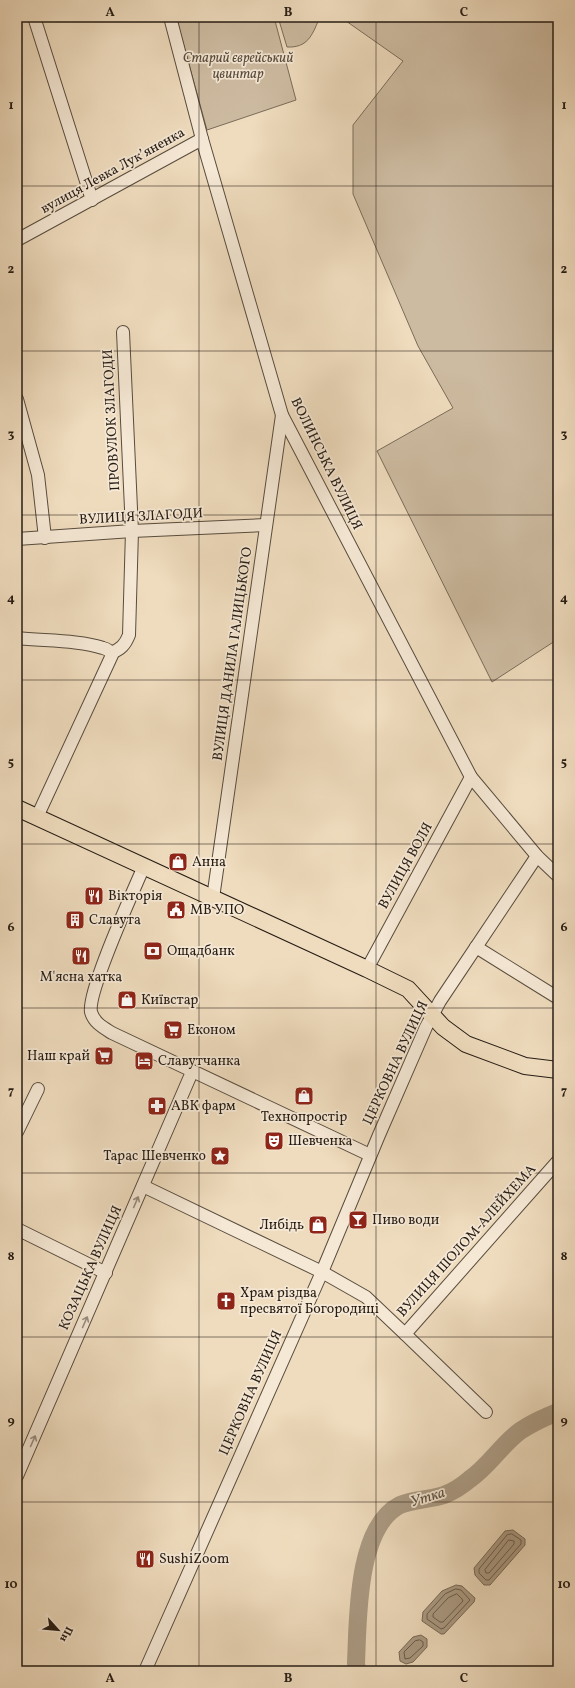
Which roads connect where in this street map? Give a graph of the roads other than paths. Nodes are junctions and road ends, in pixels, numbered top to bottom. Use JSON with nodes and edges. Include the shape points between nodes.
{"nodes":[{"id":1,"x":34,"y":17,"type":"edge"},
{"id":2,"x":170,"y":17,"type":"edge"},
{"id":3,"x":202,"y":139,"type":"junction"},
{"id":4,"x":92,"y":200,"type":"junction"},
{"id":5,"x":17,"y":240,"type":"edge"},
{"id":6,"x":123,"y":332,"type":"dead end"},
{"id":7,"x":17,"y":399,"type":"edge"},
{"id":8,"x":282,"y":415,"type":"junction"},
{"id":9,"x":266,"y":525,"type":"junction"},
{"id":10,"x":132,"y":531,"type":"junction"},
{"id":11,"x":45,"y":538,"type":"junction"},
{"id":12,"x":17,"y":539,"type":"edge"},
{"id":13,"x":17,"y":638,"type":"edge"},
{"id":14,"x":111,"y":653,"type":"junction"},
{"id":15,"x":471,"y":777,"type":"junction"},
{"id":16,"x":17,"y":808,"type":"edge"},
{"id":17,"x":38,"y":817,"type":"junction"},
{"id":18,"x":537,"y":856,"type":"junction"},
{"id":19,"x":144,"y":866,"type":"junction"},
{"id":20,"x":558,"y":876,"type":"edge"},
{"id":21,"x":213,"y":898,"type":"junction"},
{"id":22,"x":476,"y":947,"type":"junction"},
{"id":23,"x":367,"y":969,"type":"junction"},
{"id":24,"x":558,"y":998,"type":"edge"},
{"id":25,"x":432,"y":1016,"type":"junction"},
{"id":26,"x":558,"y":1070,"type":"edge"},
{"id":27,"x":192,"y":1072,"type":"junction"},
{"id":28,"x":38,"y":1089,"type":"dead end"},
{"id":29,"x":17,"y":1132,"type":"edge"},
{"id":30,"x":370,"y":1155,"type":"junction"},
{"id":31,"x":558,"y":1161,"type":"edge"},
{"id":32,"x":143,"y":1186,"type":"junction"},
{"id":33,"x":17,"y":1229,"type":"edge"},
{"id":34,"x":322,"y":1272,"type":"junction"},
{"id":35,"x":106,"y":1273,"type":"junction"},
{"id":36,"x":405,"y":1334,"type":"junction"},
{"id":37,"x":486,"y":1412,"type":"dead end"},
{"id":38,"x":17,"y":1476,"type":"edge"},
{"id":39,"x":145,"y":1671,"type":"edge"}],
"edges":[{"from":1,"to":4,"type":"street"},
{"from":2,"to":3,"type":"street","name":"ВОЛИНСЬКА ВУЛИЦЯ"},
{"from":3,"to":4,"type":"street","name":"вулиця Левка Лукʼяненка"},
{"from":3,"to":8,"type":"street","name":"ВОЛИНСЬКА ВУЛИЦЯ"},
{"from":4,"to":5,"type":"street","name":"вулиця Левка Лукʼяненка"},
{"from":6,"to":10,"type":"street","name":"ПРОВУЛОК ЗЛАГОДИ"},
{"from":7,"to":11,"type":"street","via":[[38,475]]},
{"from":8,"to":9,"type":"street","name":"ВУЛИЦЯ ДАНИЛА ГАЛИЦЬКОГО"},
{"from":8,"to":15,"type":"street","name":"ВОЛИНСЬКА ВУЛИЦЯ"},
{"from":9,"to":10,"type":"street","name":"ВУЛИЦЯ ЗЛАГОДИ"},
{"from":9,"to":21,"type":"street","name":"ВУЛИЦЯ ДАНИЛА ГАЛИЦЬКОГО"},
{"from":10,"to":11,"type":"street","name":"ВУЛИЦЯ ЗЛАГОДИ"},
{"from":10,"to":14,"type":"street","name":"ПРОВУЛОК ЗЛАГОДИ","via":[[129,635],[126,644]]},
{"from":11,"to":12,"type":"street","name":"ВУЛИЦЯ ЗЛАГОДИ"},
{"from":13,"to":14,"type":"street","via":[[83,644],[103,648]]},
{"from":14,"to":17,"type":"street","via":[[112,659]]},
{"from":15,"to":18,"type":"street","name":"ВОЛИНСЬКА ВУЛИЦЯ"},
{"from":15,"to":23,"type":"street","name":"ВУЛИЦЯ ВОЛЯ"},
{"from":16,"to":17,"type":"main road"},
{"from":17,"to":19,"type":"main road"},
{"from":18,"to":20,"type":"street","name":"ВОЛИНСЬКА ВУЛИЦЯ"},
{"from":18,"to":22,"type":"street","name":"ЦЕРКОВНА ВУЛИЦЯ"},
{"from":19,"to":21,"type":"main road"},
{"from":19,"to":27,"type":"street","via":[[107,954],[91,1010],[96,1022],[112,1033]]},
{"from":21,"to":23,"type":"main road"},
{"from":22,"to":24,"type":"street"},
{"from":22,"to":25,"type":"street","name":"ЦЕРКОВНА ВУЛИЦЯ"},
{"from":23,"to":25,"type":"main road","via":[[408,989]]},
{"from":25,"to":26,"type":"main road","via":[[454,1037],[466,1044],[525,1066]]},
{"from":25,"to":30,"type":"street","name":"ЦЕРКОВНА ВУЛИЦЯ"},
{"from":27,"to":30,"type":"street"},
{"from":27,"to":32,"type":"street","name":"КОЗАЦЬКА ВУЛИЦЯ"},
{"from":28,"to":29,"type":"street"},
{"from":30,"to":34,"type":"street","name":"ЦЕРКОВНА ВУЛИЦЯ"},
{"from":31,"to":36,"type":"street","name":"ВУЛИЦЯ ШОЛОМ-АЛЕЙХЕМА"},
{"from":32,"to":34,"type":"street","name":"ВУЛИЦЯ ШОЛОМ-АЛЕЙХЕМА"},
{"from":35,"to":32,"type":"street","name":"КОЗАЦЬКА ВУЛИЦЯ","one_way":true},
{"from":33,"to":35,"type":"street"},
{"from":34,"to":36,"type":"street","name":"ВУЛИЦЯ ШОЛОМ-АЛЕЙХЕМА","via":[[366,1297]]},
{"from":34,"to":39,"type":"street","name":"ЦЕРКОВНА ВУЛИЦЯ"},
{"from":38,"to":35,"type":"street","name":"КОЗАЦЬКА ВУЛИЦЯ","one_way":true},
{"from":36,"to":37,"type":"street"}]}
